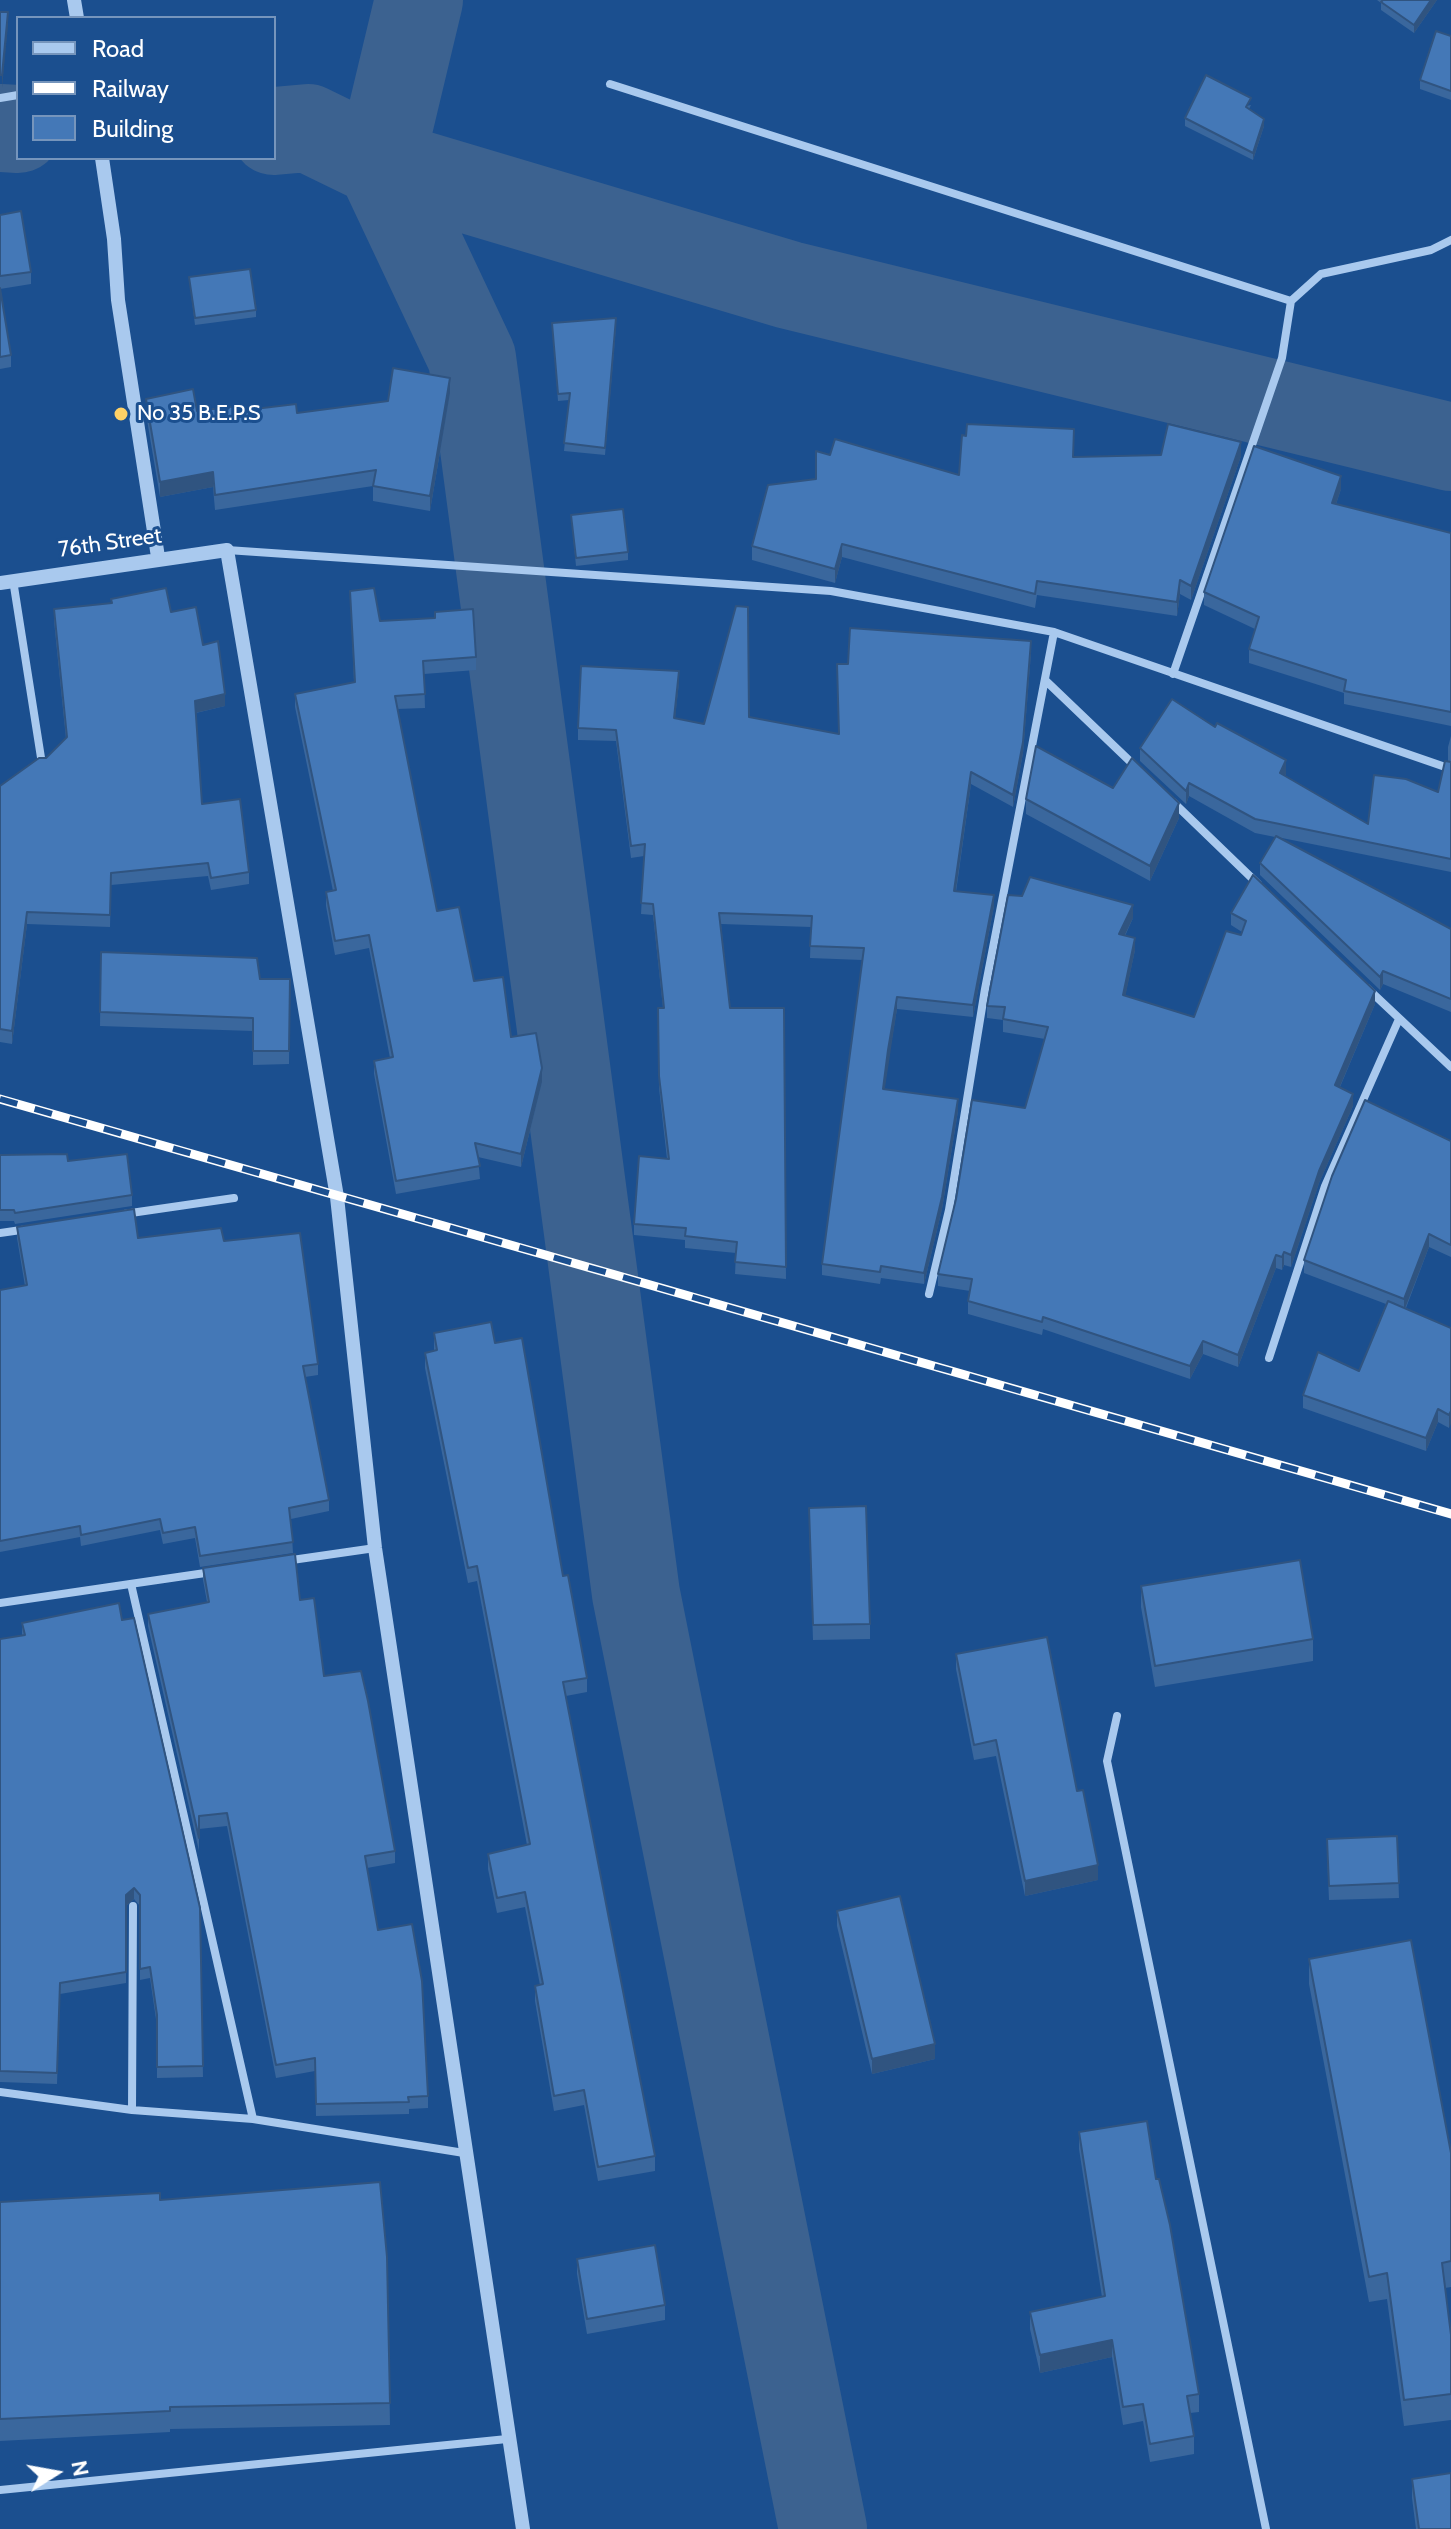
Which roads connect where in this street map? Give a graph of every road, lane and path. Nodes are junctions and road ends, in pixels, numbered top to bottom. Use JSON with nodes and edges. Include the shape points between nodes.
{"nodes":[{"id":1,"x":610,"y":84,"type":"dead end"},
{"id":2,"x":102,"y":160,"type":"edge"},
{"id":3,"x":1451,"y":240,"type":"edge"},
{"id":4,"x":1291,"y":301,"type":"junction"},
{"id":5,"x":227,"y":550,"type":"junction"},
{"id":6,"x":158,"y":557,"type":"junction"},
{"id":7,"x":6,"y":582,"type":"edge"},
{"id":8,"x":1054,"y":632,"type":"junction"},
{"id":9,"x":1173,"y":674,"type":"junction"},
{"id":10,"x":1045,"y":680,"type":"junction"},
{"id":11,"x":42,"y":764,"type":"edge"},
{"id":12,"x":1451,"y":769,"type":"edge"},
{"id":13,"x":1148,"y":779,"type":"edge"},
{"id":14,"x":1159,"y":789,"type":"edge"},
{"id":15,"x":1262,"y":888,"type":"edge"},
{"id":16,"x":1353,"y":975,"type":"edge"},
{"id":17,"x":1399,"y":1019,"type":"junction"},
{"id":18,"x":1451,"y":1067,"type":"edge"},
{"id":19,"x":234,"y":1198,"type":"dead end"},
{"id":20,"x":109,"y":1217,"type":"edge"},
{"id":21,"x":47,"y":1226,"type":"edge"},
{"id":22,"x":0,"y":1233,"type":"edge"},
{"id":23,"x":929,"y":1294,"type":"dead end"},
{"id":24,"x":1269,"y":1358,"type":"dead end"},
{"id":25,"x":375,"y":1548,"type":"junction"},
{"id":26,"x":269,"y":1564,"type":"edge"},
{"id":27,"x":223,"y":1571,"type":"edge"},
{"id":28,"x":131,"y":1584,"type":"junction"},
{"id":29,"x":0,"y":1603,"type":"edge"},
{"id":30,"x":1117,"y":1716,"type":"dead end"},
{"id":31,"x":133,"y":1906,"type":"edge"},
{"id":32,"x":0,"y":2092,"type":"edge"},
{"id":33,"x":132,"y":2110,"type":"junction"},
{"id":34,"x":253,"y":2119,"type":"junction"},
{"id":35,"x":464,"y":2153,"type":"junction"},
{"id":36,"x":507,"y":2439,"type":"junction"},
{"id":37,"x":0,"y":2490,"type":"edge"},
{"id":38,"x":523,"y":2529,"type":"edge"},
{"id":39,"x":1266,"y":2529,"type":"edge"}],
"edges":[{"from":1,"to":4,"type":"street"},
{"from":2,"to":6,"type":"street"},
{"from":3,"to":4,"type":"street","via":[[1431,250],[1321,274]]},
{"from":4,"to":9,"type":"street","via":[[1282,358]]},
{"from":5,"to":6,"type":"street","name":"76th Street"},
{"from":5,"to":8,"type":"street","via":[[831,591]]},
{"from":5,"to":25,"type":"street","via":[[337,1197]]},
{"from":6,"to":7,"type":"street","name":"76th Street"},
{"from":7,"to":11,"type":"street"},
{"from":8,"to":9,"type":"street"},
{"from":8,"to":10,"type":"street"},
{"from":9,"to":12,"type":"street"},
{"from":10,"to":13,"type":"street"},
{"from":10,"to":23,"type":"street","via":[[949,1210]]},
{"from":14,"to":15,"type":"street"},
{"from":16,"to":17,"type":"street"},
{"from":17,"to":18,"type":"street"},
{"from":17,"to":24,"type":"street","via":[[1325,1186]]},
{"from":19,"to":20,"type":"street"},
{"from":21,"to":22,"type":"street"},
{"from":25,"to":26,"type":"street"},
{"from":25,"to":35,"type":"street"},
{"from":27,"to":28,"type":"street"},
{"from":28,"to":29,"type":"street"},
{"from":28,"to":34,"type":"street"},
{"from":30,"to":39,"type":"street","via":[[1107,1761]]},
{"from":31,"to":33,"type":"street"},
{"from":32,"to":33,"type":"street"},
{"from":33,"to":34,"type":"street"},
{"from":34,"to":35,"type":"street"},
{"from":35,"to":36,"type":"street"},
{"from":36,"to":37,"type":"street"},
{"from":36,"to":38,"type":"street"}]}
